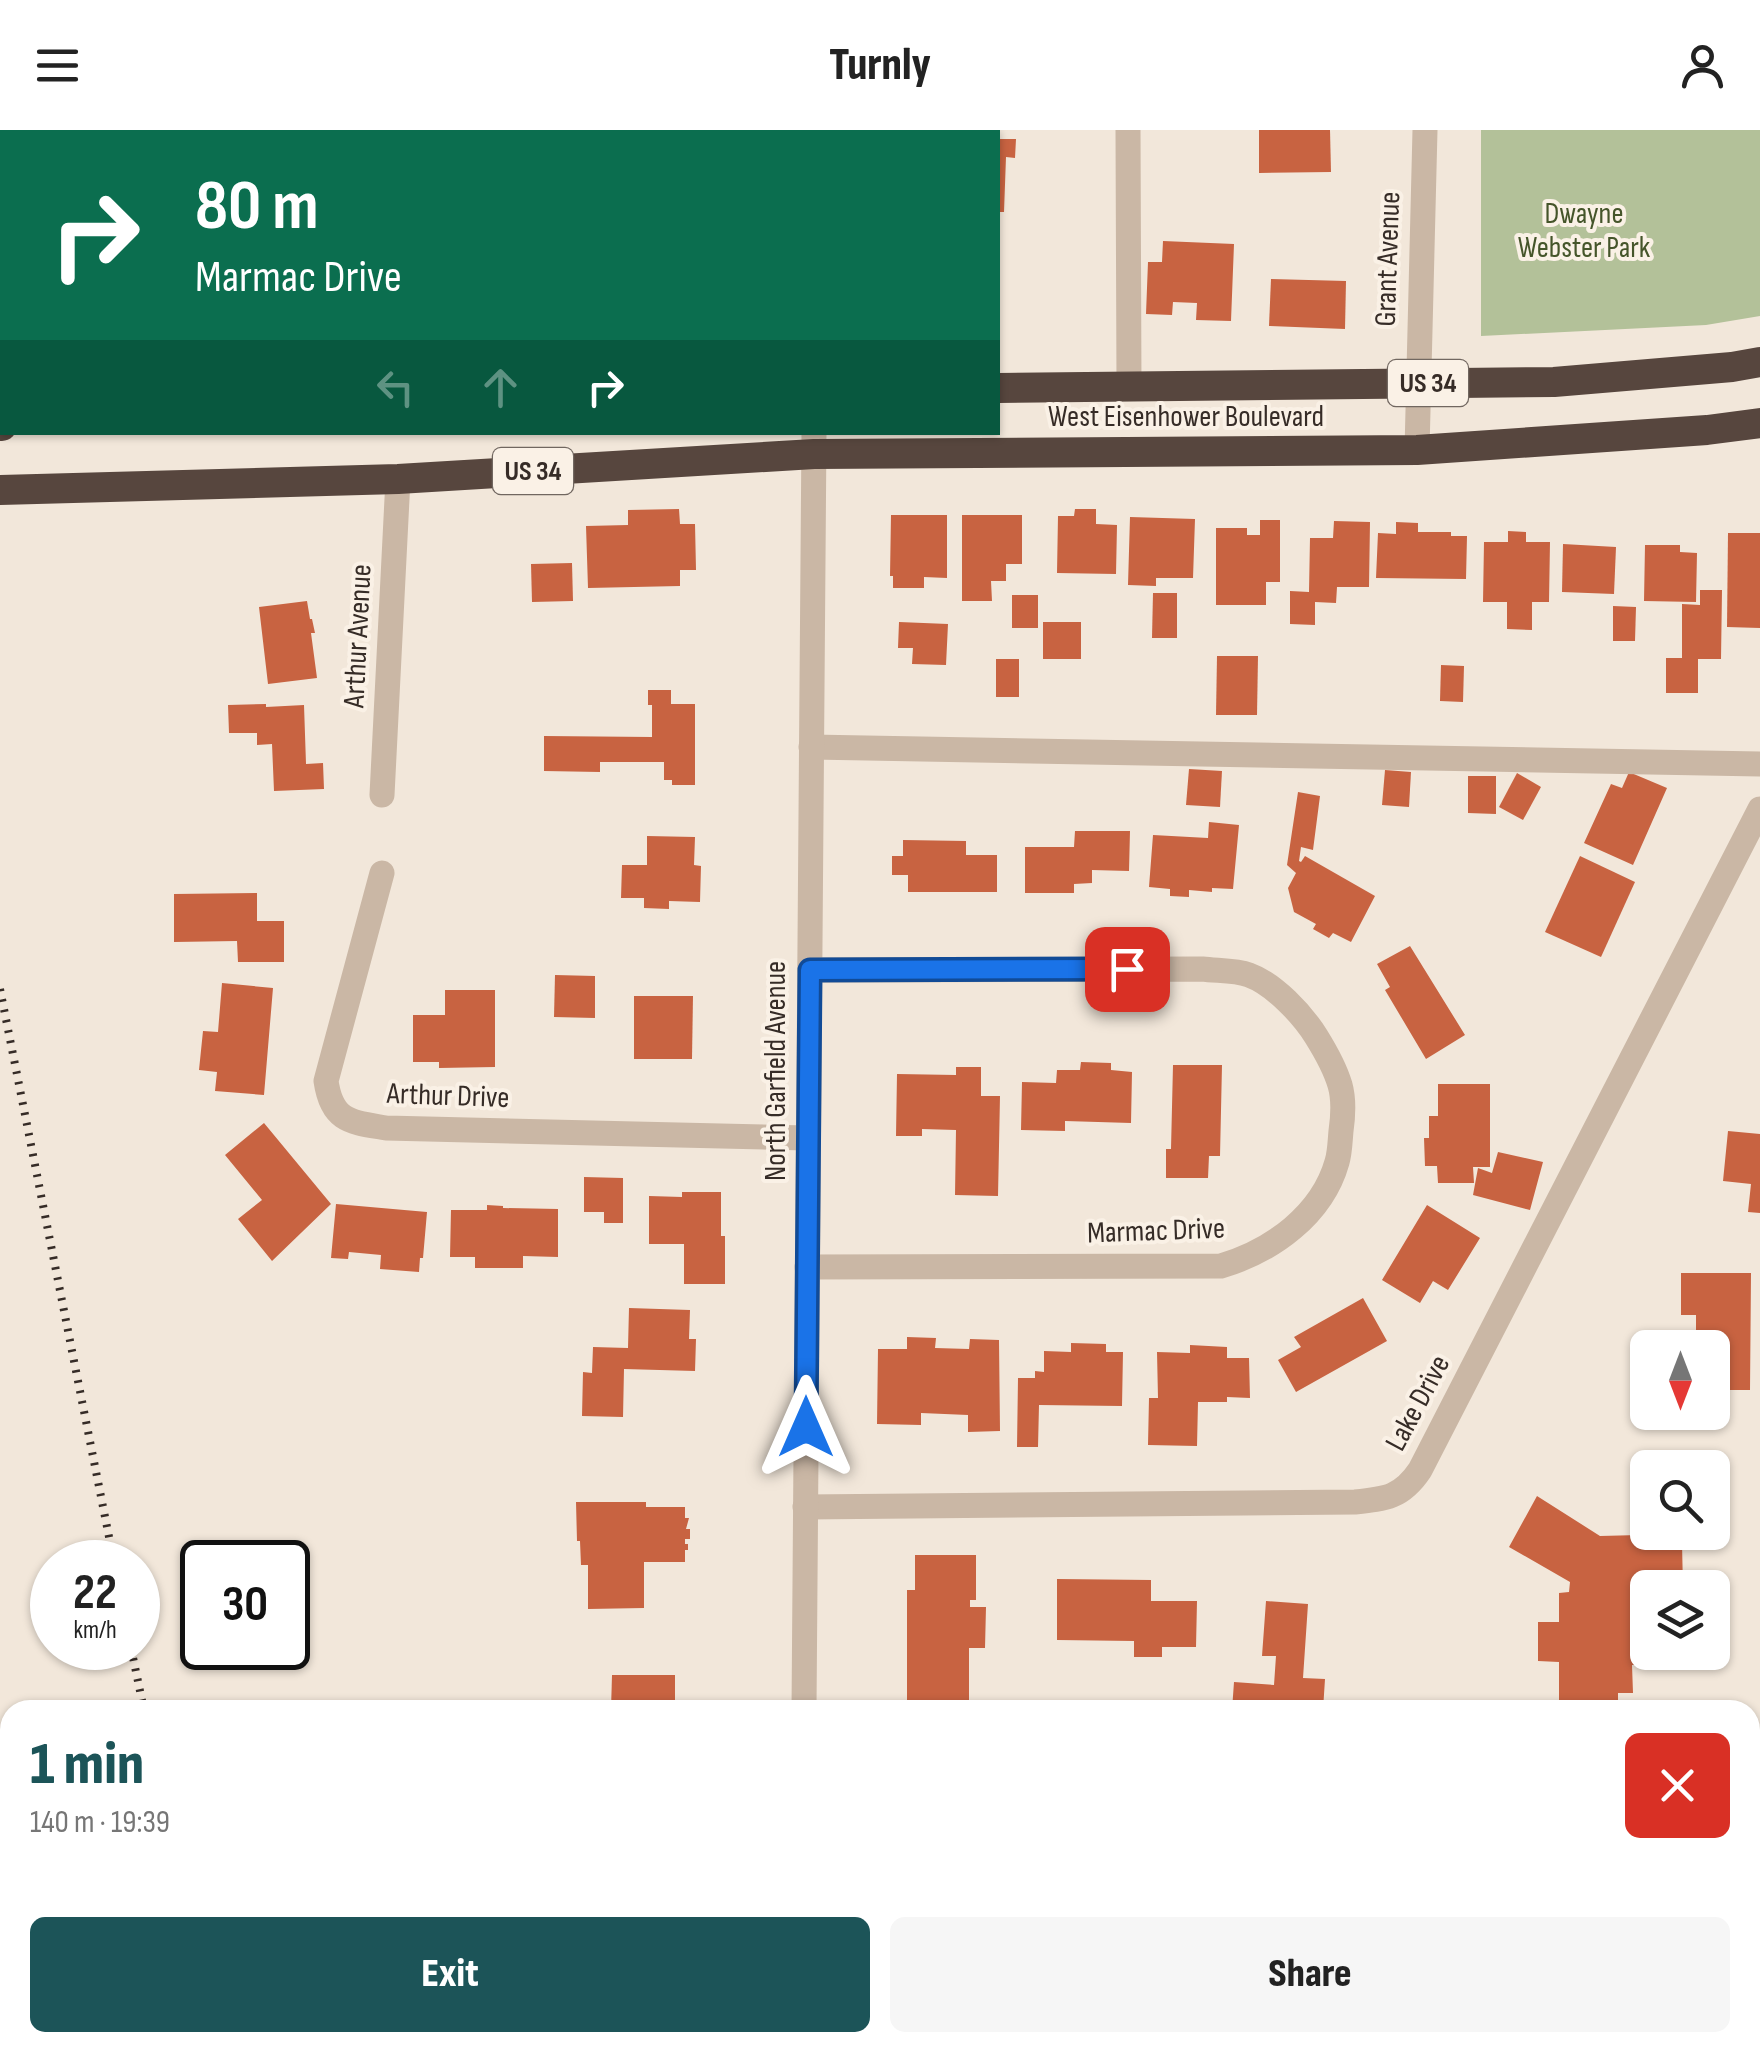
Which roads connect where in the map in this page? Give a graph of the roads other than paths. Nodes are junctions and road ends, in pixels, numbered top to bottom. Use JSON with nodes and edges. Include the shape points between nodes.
{"nodes":[{"id":1,"x":1128,"y":130,"type":"edge"},
{"id":2,"x":1424,"y":130,"type":"edge"},
{"id":3,"x":1760,"y":362,"type":"edge"},
{"id":4,"x":1416,"y":383,"type":"junction"},
{"id":5,"x":1129,"y":386,"type":"junction"},
{"id":6,"x":1000,"y":388,"type":"edge"},
{"id":7,"x":1760,"y":423,"type":"edge"},
{"id":8,"x":1707,"y":430,"type":"junction"},
{"id":9,"x":1760,"y":442,"type":"edge"},
{"id":10,"x":814,"y":443,"type":"edge"},
{"id":11,"x":1416,"y":450,"type":"junction"},
{"id":12,"x":398,"y":480,"type":"junction"},
{"id":13,"x":0,"y":490,"type":"edge"},
{"id":14,"x":811,"y":747,"type":"junction"},
{"id":15,"x":1760,"y":764,"type":"edge"},
{"id":16,"x":382,"y":795,"type":"dead end"},
{"id":17,"x":1760,"y":809,"type":"edge"},
{"id":18,"x":382,"y":873,"type":"dead end"},
{"id":19,"x":810,"y":970,"type":"junction"},
{"id":20,"x":808,"y":1138,"type":"junction"},
{"id":21,"x":807,"y":1267,"type":"junction"},
{"id":22,"x":806,"y":1507,"type":"junction"},
{"id":23,"x":804,"y":1700,"type":"edge"}],
"edges":[{"from":1,"to":5,"type":"street"},
{"from":2,"to":4,"type":"street","name":"Grant Avenue"},
{"from":3,"to":4,"type":"highway","name":"West Eisenhower Boulevard","number":"US 34","via":[[1554,382]]},
{"from":4,"to":5,"type":"highway","name":"West Eisenhower Boulevard","number":"US 34"},
{"from":4,"to":11,"type":"street","name":"Grant Avenue"},
{"from":5,"to":6,"type":"highway","name":"West Eisenhower Boulevard","number":"US 34"},
{"from":7,"to":8,"type":"highway","name":"West Eisenhower Boulevard","number":"US 34"},
{"from":8,"to":9,"type":"highway"},
{"from":8,"to":11,"type":"highway","name":"West Eisenhower Boulevard","number":"US 34"},
{"from":10,"to":11,"type":"highway","name":"West Eisenhower Boulevard","number":"US 34"},
{"from":10,"to":12,"type":"highway","name":"West Eisenhower Boulevard","number":"US 34"},
{"from":10,"to":14,"type":"street","name":"North Garfield Avenue"},
{"from":12,"to":13,"type":"highway","name":"West Eisenhower Boulevard","number":"US 34"},
{"from":12,"to":16,"type":"street","name":"Arthur Avenue"},
{"from":14,"to":15,"type":"street"},
{"from":14,"to":19,"type":"street","name":"North Garfield Avenue"},
{"from":17,"to":22,"type":"street","name":"Lake Drive","via":[[1409,1487],[1355,1502]]},
{"from":18,"to":20,"type":"street","name":"Arthur Drive","via":[[326,1081],[329,1099],[350,1121],[386,1128]]},
{"from":19,"to":20,"type":"street","name":"North Garfield Avenue"},
{"from":19,"to":21,"type":"street","name":"Marmac Drive","via":[[1248,974],[1308,1022],[1342,1089],[1342,1122],[1328,1187],[1302,1219],[1274,1244],[1222,1266]]},
{"from":20,"to":21,"type":"street","name":"North Garfield Avenue"},
{"from":21,"to":22,"type":"street","name":"North Garfield Avenue"},
{"from":22,"to":23,"type":"street","name":"North Garfield Avenue"}]}
